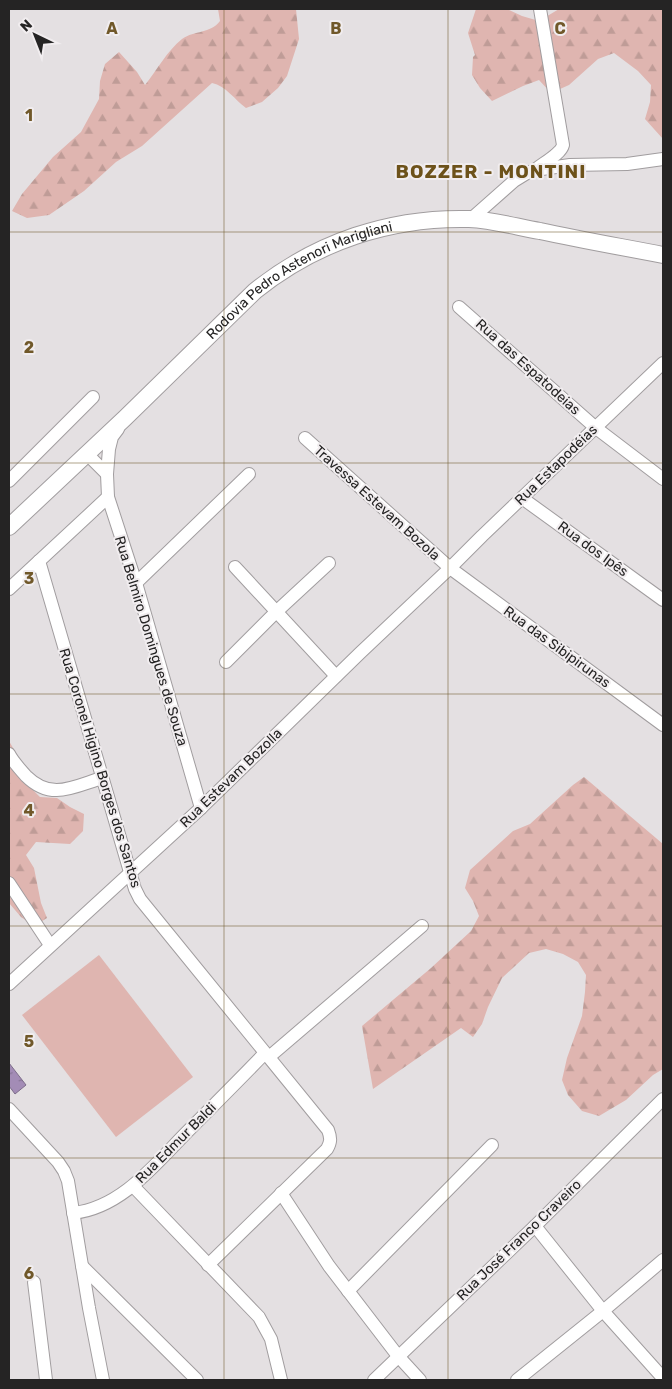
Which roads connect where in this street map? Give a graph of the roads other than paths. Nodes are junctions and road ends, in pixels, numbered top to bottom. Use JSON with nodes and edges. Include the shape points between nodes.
{"nodes":[{"id":1,"x":540,"y":9,"type":"edge"},
{"id":2,"x":663,"y":159,"type":"edge"},
{"id":3,"x":535,"y":170,"type":"junction"},
{"id":4,"x":471,"y":219,"type":"junction"},
{"id":5,"x":663,"y":255,"type":"edge"},
{"id":6,"x":460,"y":307,"type":"dead end"},
{"id":7,"x":663,"y":363,"type":"edge"},
{"id":8,"x":93,"y":397,"type":"dead end"},
{"id":9,"x":125,"y":418,"type":"junction"},
{"id":10,"x":596,"y":428,"type":"junction"},
{"id":11,"x":305,"y":438,"type":"dead end"},
{"id":12,"x":87,"y":454,"type":"junction"},
{"id":13,"x":107,"y":474,"type":"junction"},
{"id":14,"x":248,"y":474,"type":"dead end"},
{"id":15,"x":663,"y":479,"type":"edge"},
{"id":16,"x":9,"y":481,"type":"edge"},
{"id":17,"x":108,"y":497,"type":"junction"},
{"id":18,"x":522,"y":498,"type":"junction"},
{"id":19,"x":9,"y":526,"type":"edge"},
{"id":20,"x":39,"y":561,"type":"junction"},
{"id":21,"x":329,"y":563,"type":"dead end"},
{"id":22,"x":235,"y":567,"type":"dead end"},
{"id":23,"x":450,"y":568,"type":"junction"},
{"id":24,"x":136,"y":583,"type":"junction"},
{"id":25,"x":9,"y":589,"type":"edge"},
{"id":26,"x":663,"y":600,"type":"edge"},
{"id":27,"x":276,"y":612,"type":"junction"},
{"id":28,"x":226,"y":662,"type":"dead end"},
{"id":29,"x":336,"y":676,"type":"junction"},
{"id":30,"x":663,"y":725,"type":"edge"},
{"id":31,"x":9,"y":754,"type":"edge"},
{"id":32,"x":102,"y":778,"type":"junction"},
{"id":33,"x":201,"y":808,"type":"junction"},
{"id":34,"x":131,"y":872,"type":"junction"},
{"id":35,"x":9,"y":883,"type":"edge"},
{"id":36,"x":422,"y":926,"type":"dead end"},
{"id":37,"x":50,"y":945,"type":"junction"},
{"id":38,"x":9,"y":984,"type":"edge"},
{"id":39,"x":267,"y":1055,"type":"junction"},
{"id":40,"x":663,"y":1099,"type":"edge"},
{"id":41,"x":9,"y":1109,"type":"edge"},
{"id":42,"x":492,"y":1145,"type":"dead end"},
{"id":43,"x":133,"y":1186,"type":"junction"},
{"id":44,"x":281,"y":1193,"type":"junction"},
{"id":45,"x":73,"y":1213,"type":"junction"},
{"id":46,"x":535,"y":1226,"type":"junction"},
{"id":47,"x":663,"y":1260,"type":"edge"},
{"id":48,"x":208,"y":1265,"type":"junction"},
{"id":49,"x":82,"y":1266,"type":"junction"},
{"id":50,"x":34,"y":1282,"type":"dead end"},
{"id":51,"x":348,"y":1291,"type":"junction"},
{"id":52,"x":112,"y":1297,"type":"junction"},
{"id":53,"x":89,"y":1308,"type":"junction"},
{"id":54,"x":603,"y":1311,"type":"junction"},
{"id":55,"x":398,"y":1356,"type":"junction"},
{"id":56,"x":663,"y":1378,"type":"edge"},
{"id":57,"x":46,"y":1380,"type":"edge"},
{"id":58,"x":103,"y":1380,"type":"edge"},
{"id":59,"x":198,"y":1380,"type":"edge"},
{"id":60,"x":281,"y":1380,"type":"edge"},
{"id":61,"x":374,"y":1380,"type":"edge"},
{"id":62,"x":420,"y":1380,"type":"edge"},
{"id":63,"x":517,"y":1380,"type":"edge"}],
"edges":[{"from":1,"to":3,"type":"street","via":[[563,145],[558,154]]},
{"from":2,"to":3,"type":"street"},
{"from":3,"to":4,"type":"street","via":[[514,181]]},
{"from":4,"to":5,"type":"main road","name":"Rodovia Pedro Astenori Marigliani"},
{"from":4,"to":9,"type":"main road","name":"Rodovia Pedro Astenori Marigliani","via":[[411,222],[377,228],[338,241],[300,259],[255,292]]},
{"from":6,"to":10,"type":"street","name":"Rua das Espatodeias"},
{"from":7,"to":10,"type":"street","name":"Rua Estapodéias"},
{"from":8,"to":16,"type":"street"},
{"from":9,"to":12,"type":"main road","name":"Rodovia Pedro Astenori Marigliani"},
{"from":9,"to":13,"type":"street","name":"Rua Belmiro Domingues de Souza","via":[[112,438]]},
{"from":10,"to":15,"type":"street","name":"Rua das Espatodeias"},
{"from":10,"to":18,"type":"street","name":"Rua Estapodéias"},
{"from":11,"to":23,"type":"street","name":"Travessa Estevam Bozola"},
{"from":12,"to":13,"type":"street"},
{"from":12,"to":19,"type":"main road","name":"Rodovia Pedro Astenori Marigliani"},
{"from":13,"to":17,"type":"street","name":"Rua Belmiro Domingues de Souza"},
{"from":14,"to":24,"type":"street"},
{"from":17,"to":20,"type":"street"},
{"from":17,"to":24,"type":"street","name":"Rua Belmiro Domingues de Souza"},
{"from":18,"to":23,"type":"street","name":"Rua Estapodéias"},
{"from":18,"to":26,"type":"street","name":"Rua dos Ipês"},
{"from":20,"to":25,"type":"street"},
{"from":20,"to":32,"type":"street","name":"Rua Coronel Higino Borges dos Santos"},
{"from":21,"to":27,"type":"street"},
{"from":22,"to":27,"type":"street"},
{"from":23,"to":29,"type":"street","name":"Rua Estevam Bozolla"},
{"from":23,"to":30,"type":"street","name":"Rua das Sibipirunas"},
{"from":24,"to":33,"type":"street","name":"Rua Belmiro Domingues de Souza"},
{"from":27,"to":28,"type":"street"},
{"from":27,"to":29,"type":"street"},
{"from":29,"to":33,"type":"street","name":"Rua Estevam Bozolla"},
{"from":31,"to":32,"type":"street","via":[[29,779],[47,790],[71,788]]},
{"from":32,"to":34,"type":"street","name":"Rua Coronel Higino Borges dos Santos"},
{"from":33,"to":34,"type":"street","name":"Rua Estevam Bozolla"},
{"from":34,"to":37,"type":"street","name":"Rua Estevam Bozolla"},
{"from":34,"to":39,"type":"street","name":"Rua Coronel Higino Borges dos Santos","via":[[135,889],[150,913]]},
{"from":35,"to":37,"type":"street"},
{"from":36,"to":39,"type":"street","name":"Rua Edmur Baldi"},
{"from":37,"to":38,"type":"street","name":"Rua Estevam Bozolla"},
{"from":39,"to":43,"type":"street","name":"Rua Edmur Baldi"},
{"from":39,"to":44,"type":"street","name":"Rua Coronel Higino Borges dos Santos","via":[[331,1136],[326,1149]]},
{"from":40,"to":46,"type":"street","name":"Rua José Franco Craveiro"},
{"from":41,"to":45,"type":"street","via":[[64,1171]]},
{"from":42,"to":51,"type":"street"},
{"from":43,"to":45,"type":"street","name":"Rua Edmur Baldi","via":[[98,1208]]},
{"from":43,"to":48,"type":"street"},
{"from":44,"to":48,"type":"street"},
{"from":44,"to":51,"type":"street"},
{"from":45,"to":49,"type":"street"},
{"from":46,"to":54,"type":"street"},
{"from":46,"to":55,"type":"street","name":"Rua José Franco Craveiro"},
{"from":47,"to":54,"type":"street"},
{"from":48,"to":60,"type":"street","via":[[259,1317],[271,1339]]},
{"from":49,"to":52,"type":"street"},
{"from":49,"to":53,"type":"street"},
{"from":50,"to":57,"type":"street"},
{"from":51,"to":55,"type":"street"},
{"from":52,"to":53,"type":"street","via":[[103,1298]]},
{"from":52,"to":59,"type":"street"},
{"from":53,"to":58,"type":"street"},
{"from":54,"to":56,"type":"street"},
{"from":54,"to":63,"type":"street"},
{"from":55,"to":61,"type":"street","name":"Rua José Franco Craveiro"},
{"from":55,"to":62,"type":"street"}]}
